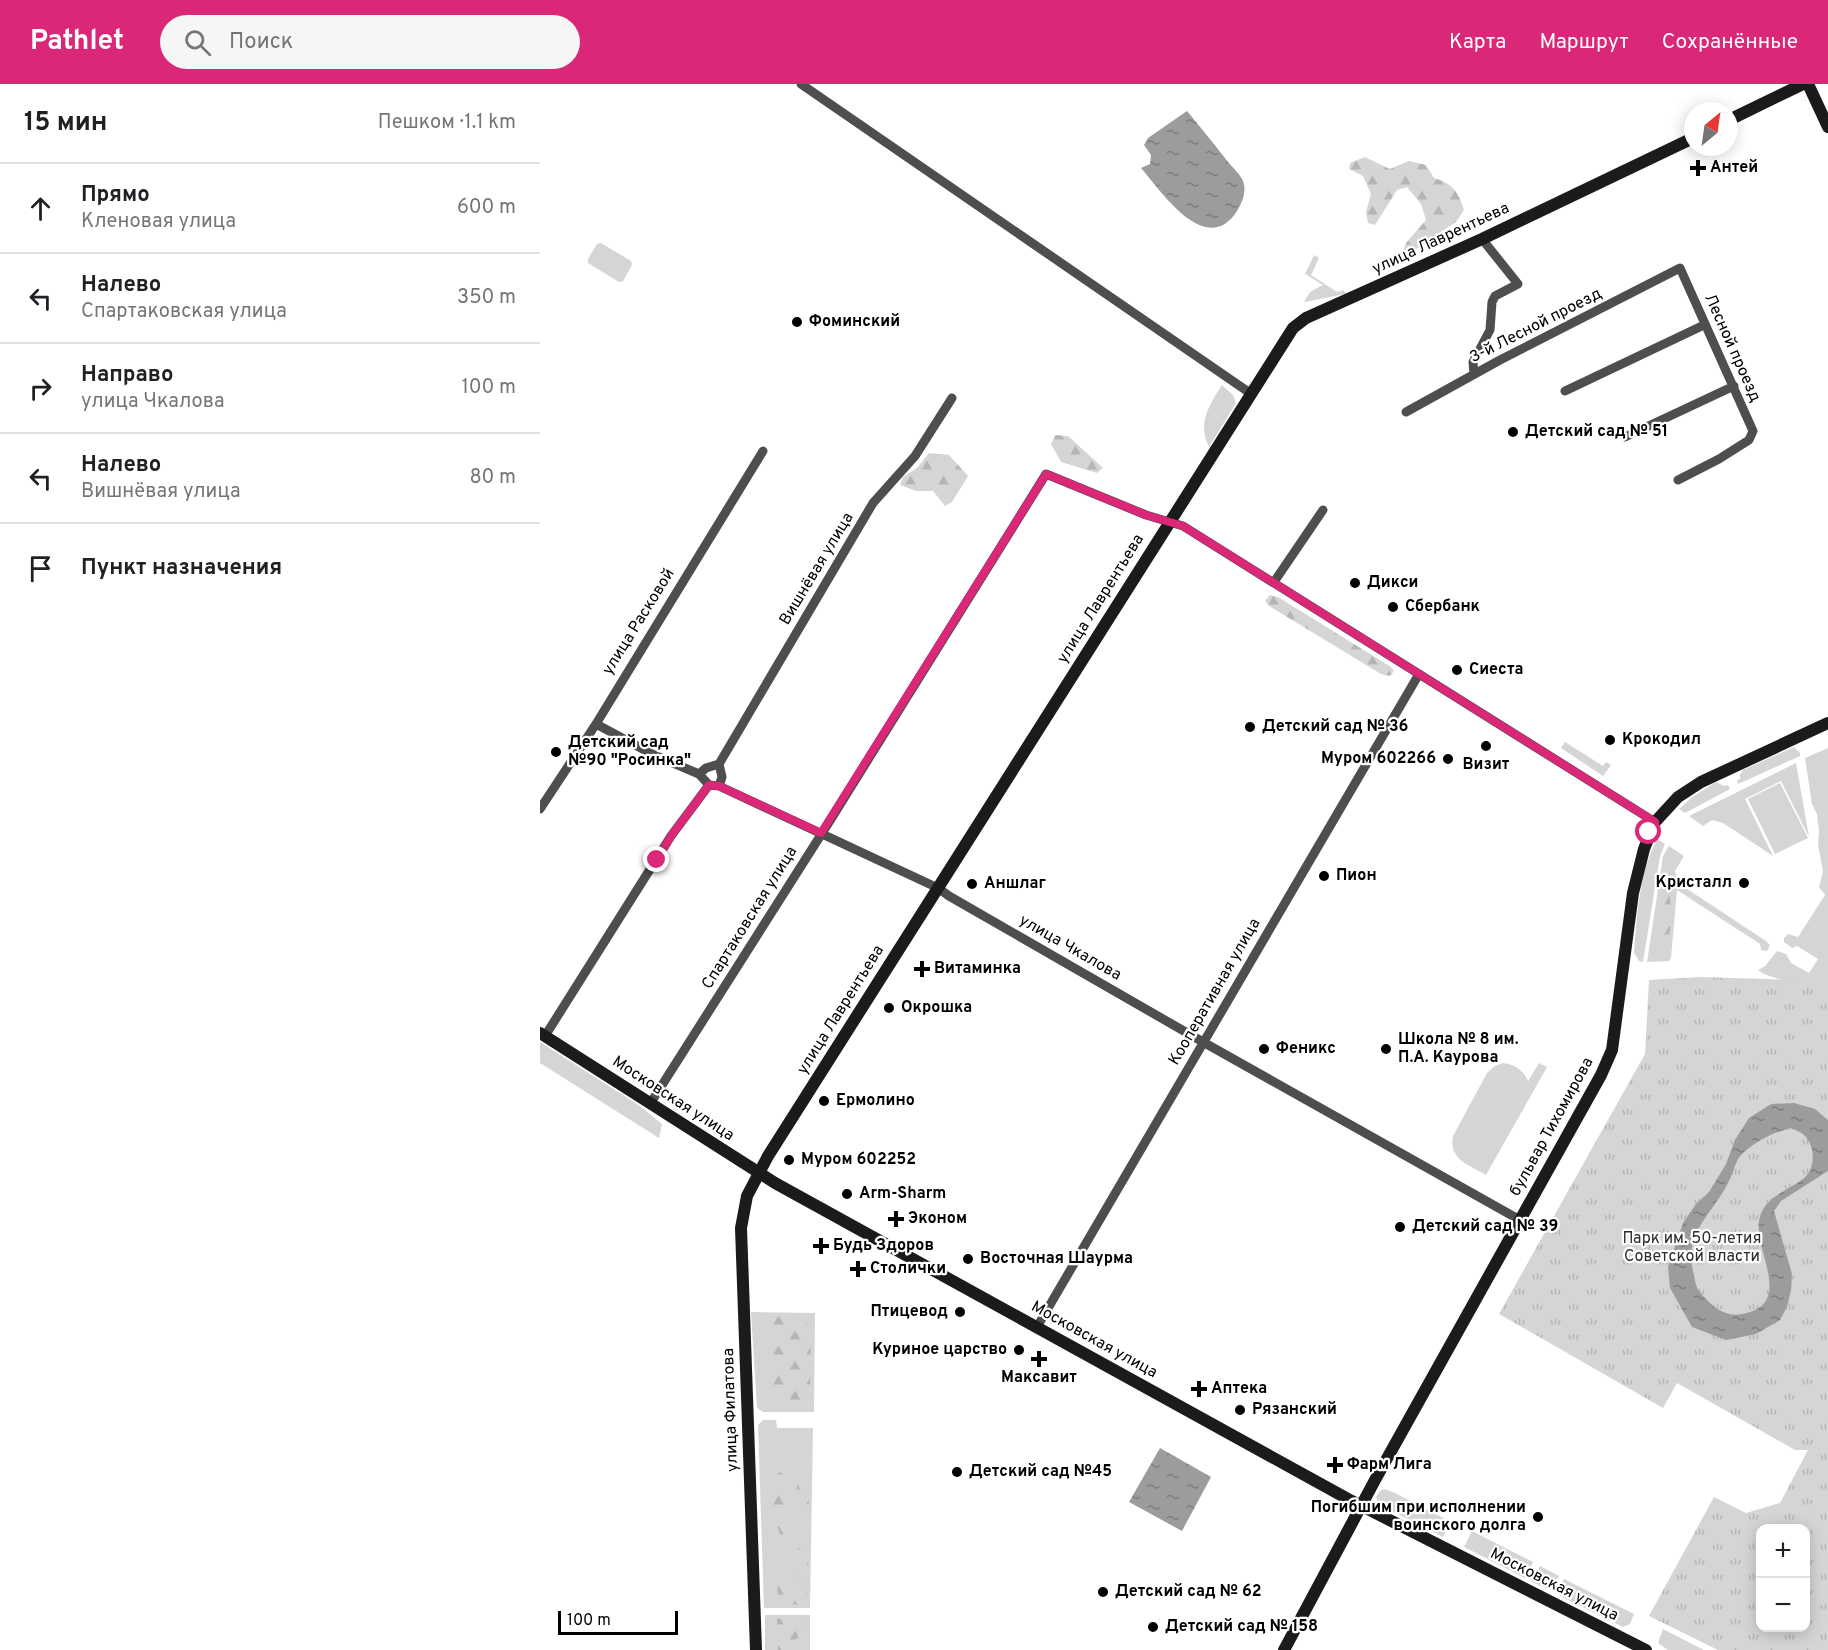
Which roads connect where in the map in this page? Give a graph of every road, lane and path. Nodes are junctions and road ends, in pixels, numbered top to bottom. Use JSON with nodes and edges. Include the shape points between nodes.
{"nodes":[{"id":1,"x":801,"y":84,"type":"edge"},
{"id":2,"x":1805,"y":84,"type":"edge"},
{"id":3,"x":1738,"y":116,"type":"edge"},
{"id":4,"x":1828,"y":127,"type":"edge"},
{"id":5,"x":1684,"y":142,"type":"edge"},
{"id":6,"x":1482,"y":239,"type":"junction"},
{"id":7,"x":1680,"y":268,"type":"joint"},
{"id":8,"x":1704,"y":325,"type":"junction"},
{"id":9,"x":1474,"y":374,"type":"junction"},
{"id":10,"x":1734,"y":386,"type":"junction"},
{"id":11,"x":1565,"y":391,"type":"dead end"},
{"id":12,"x":1250,"y":393,"type":"junction"},
{"id":13,"x":952,"y":398,"type":"dead end"},
{"id":14,"x":1406,"y":412,"type":"dead end"},
{"id":15,"x":1625,"y":437,"type":"dead end"},
{"id":16,"x":763,"y":451,"type":"dead end"},
{"id":17,"x":1678,"y":480,"type":"dead end"},
{"id":18,"x":1323,"y":510,"type":"dead end"},
{"id":19,"x":1169,"y":522,"type":"junction"},
{"id":20,"x":1274,"y":582,"type":"junction"},
{"id":21,"x":1419,"y":674,"type":"junction"},
{"id":22,"x":1828,"y":723,"type":"edge"},
{"id":23,"x":596,"y":724,"type":"junction"},
{"id":24,"x":719,"y":764,"type":"junction"},
{"id":25,"x":699,"y":774,"type":"junction"},
{"id":26,"x":714,"y":786,"type":"junction"},
{"id":27,"x":540,"y":809,"type":"edge"},
{"id":28,"x":1655,"y":822,"type":"junction"},
{"id":29,"x":821,"y":833,"type":"junction"},
{"id":30,"x":938,"y":888,"type":"junction"},
{"id":31,"x":542,"y":1035,"type":"edge"},
{"id":32,"x":1203,"y":1042,"type":"junction"},
{"id":33,"x":650,"y":1104,"type":"junction"},
{"id":34,"x":758,"y":1173,"type":"junction"},
{"id":35,"x":1520,"y":1220,"type":"junction"},
{"id":36,"x":1037,"y":1327,"type":"junction"},
{"id":37,"x":1361,"y":1506,"type":"junction"},
{"id":38,"x":756,"y":1650,"type":"edge"},
{"id":39,"x":1284,"y":1650,"type":"edge"},
{"id":40,"x":1646,"y":1650,"type":"edge"}],
"edges":[{"from":1,"to":12,"type":"street"},
{"from":2,"to":3,"type":"street"},
{"from":2,"to":4,"type":"street"},
{"from":5,"to":6,"type":"street","name":"улица Лаврентьева"},
{"from":6,"to":9,"type":"street","via":[[1518,284],[1492,302],[1490,330],[1473,362]]},
{"from":6,"to":12,"type":"street","name":"улица Лаврентьева","via":[[1306,318],[1293,328]]},
{"from":7,"to":8,"type":"street","name":"Лесной проезд"},
{"from":7,"to":9,"type":"street","name":"3-й Лесной проезд"},
{"from":8,"to":10,"type":"street","name":"Лесной проезд"},
{"from":8,"to":11,"type":"street"},
{"from":9,"to":14,"type":"street","name":"3-й Лесной проезд"},
{"from":10,"to":15,"type":"street"},
{"from":10,"to":17,"type":"street","name":"Лесной проезд","via":[[1753,431],[1749,440]]},
{"from":12,"to":19,"type":"street","name":"улица Лаврентьева"},
{"from":13,"to":24,"type":"street","name":"Вишнёвая улица","via":[[915,456],[873,503]]},
{"from":16,"to":23,"type":"street","name":"улица Расковой"},
{"from":18,"to":20,"type":"street"},
{"from":19,"to":20,"type":"street","via":[[1183,526]]},
{"from":19,"to":29,"type":"street","name":"Спартаковская улица","via":[[1046,474]]},
{"from":19,"to":30,"type":"street","name":"улица Лаврентьева"},
{"from":20,"to":21,"type":"street"},
{"from":21,"to":28,"type":"street"},
{"from":21,"to":32,"type":"street","name":"Кооперативная улица"},
{"from":22,"to":28,"type":"street","name":"бульвар Тихомирова","via":[[1701,782],[1678,797]]},
{"from":23,"to":25,"type":"street","name":"улица Чкалова"},
{"from":23,"to":27,"type":"street","name":"улица Расковой"},
{"from":24,"to":25,"type":"street"},
{"from":24,"to":26,"type":"street","via":[[722,777]]},
{"from":25,"to":26,"type":"street","name":"улица Чкалова"},
{"from":26,"to":29,"type":"street","name":"улица Чкалова"},
{"from":26,"to":31,"type":"street","via":[[671,836]]},
{"from":28,"to":35,"type":"street","name":"бульвар Тихомирова","via":[[1633,893],[1611,1050],[1602,1075]]},
{"from":29,"to":30,"type":"street","name":"улица Чкалова"},
{"from":29,"to":33,"type":"street","name":"Спартаковская улица"},
{"from":30,"to":32,"type":"street","name":"улица Чкалова"},
{"from":30,"to":34,"type":"street","name":"улица Лаврентьева"},
{"from":31,"to":33,"type":"street","name":"Московская улица"},
{"from":32,"to":35,"type":"street","name":"улица Чкалова"},
{"from":32,"to":36,"type":"street","name":"Кооперативная улица"},
{"from":33,"to":34,"type":"street","name":"Московская улица"},
{"from":34,"to":36,"type":"street","name":"Московская улица"},
{"from":34,"to":38,"type":"street","name":"улица Филатова","via":[[747,1196],[741,1228]]},
{"from":35,"to":37,"type":"street","name":"бульвар Тихомирова"},
{"from":36,"to":37,"type":"street","name":"Московская улица"},
{"from":37,"to":39,"type":"street","name":"бульвар Тихомирова"},
{"from":37,"to":40,"type":"street","name":"Московская улица"}]}
